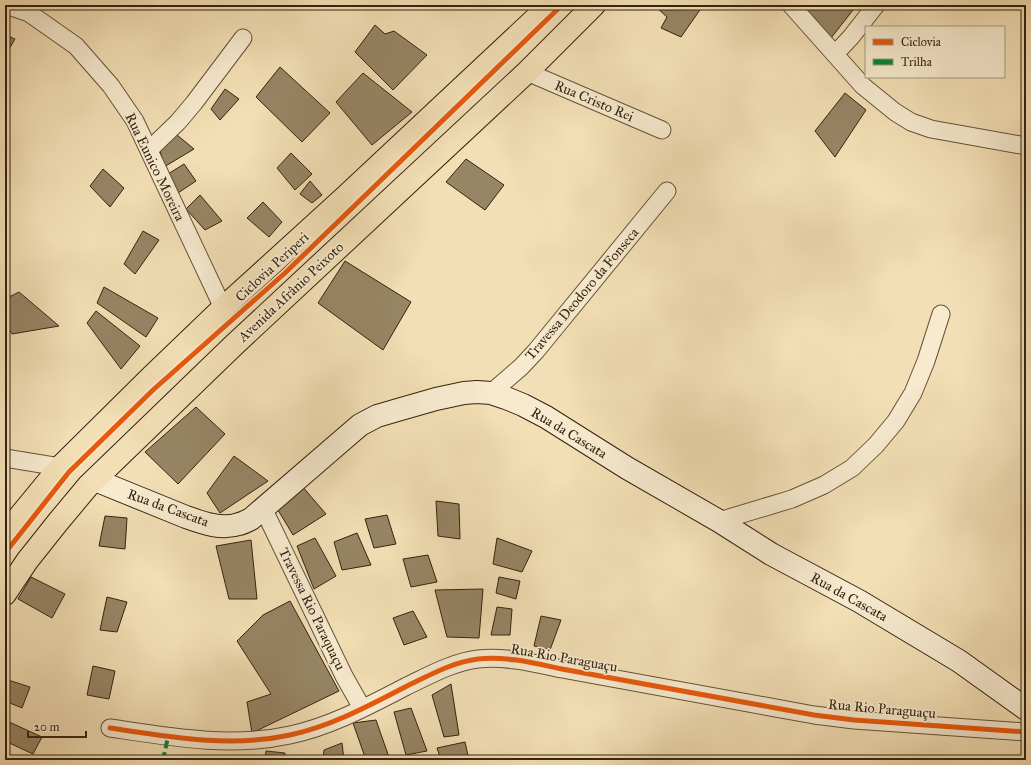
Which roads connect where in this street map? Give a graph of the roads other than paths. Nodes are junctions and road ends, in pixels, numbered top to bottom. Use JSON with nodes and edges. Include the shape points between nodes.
{"nodes":[{"id":1,"x":6,"y":5,"type":"edge"},
{"id":2,"x":550,"y":5,"type":"edge"},
{"id":3,"x":594,"y":5,"type":"edge"},
{"id":4,"x":791,"y":5,"type":"edge"},
{"id":5,"x":876,"y":5,"type":"edge"},
{"id":6,"x":243,"y":38,"type":"dead end"},
{"id":7,"x":835,"y":54,"type":"junction"},
{"id":8,"x":527,"y":72,"type":"junction"},
{"id":9,"x":662,"y":130,"type":"dead end"},
{"id":10,"x":1026,"y":146,"type":"edge"},
{"id":11,"x":148,"y":150,"type":"junction"},
{"id":12,"x":667,"y":191,"type":"dead end"},
{"id":13,"x":223,"y":308,"type":"junction"},
{"id":14,"x":941,"y":314,"type":"dead end"},
{"id":15,"x":491,"y":393,"type":"junction"},
{"id":16,"x":5,"y":458,"type":"edge"},
{"id":17,"x":60,"y":468,"type":"junction"},
{"id":18,"x":95,"y":480,"type":"junction"},
{"id":19,"x":263,"y":508,"type":"junction"},
{"id":20,"x":719,"y":521,"type":"junction"},
{"id":21,"x":5,"y":534,"type":"edge"},
{"id":22,"x":5,"y":594,"type":"edge"},
{"id":23,"x":362,"y":708,"type":"junction"},
{"id":24,"x":1026,"y":709,"type":"edge"},
{"id":25,"x":110,"y":728,"type":"dead end"},
{"id":26,"x":1026,"y":732,"type":"edge"}],
"edges":[{"from":1,"to":11,"type":"street","name":"Rua Eunico Moreira","via":[[29,13],[76,46],[111,86],[135,121]]},
{"from":2,"to":13,"type":"main road"},
{"from":3,"to":8,"type":"main road","name":"Avenida Afrânio Peixoto"},
{"from":4,"to":7,"type":"street"},
{"from":5,"to":7,"type":"street"},
{"from":6,"to":11,"type":"street","via":[[190,108]]},
{"from":7,"to":10,"type":"street","via":[[863,86],[911,122],[931,129]]},
{"from":8,"to":9,"type":"street","name":"Rua Cristo Rei"},
{"from":8,"to":18,"type":"main road","name":"Avenida Afrânio Peixoto","via":[[234,345]]},
{"from":11,"to":13,"type":"street","name":"Rua Eunico Moreira"},
{"from":12,"to":15,"type":"street","name":"Travessa Deodoro da Fonseca","via":[[536,351]]},
{"from":13,"to":17,"type":"main road"},
{"from":14,"to":20,"type":"street","via":[[913,393],[896,421],[852,468],[824,485],[792,499]]},
{"from":15,"to":19,"type":"main road","name":"Rua da Cascata","via":[[449,396],[377,416],[360,426]]},
{"from":15,"to":20,"type":"main road","name":"Rua da Cascata","via":[[546,417]]},
{"from":16,"to":17,"type":"street"},
{"from":17,"to":21,"type":"main road"},
{"from":18,"to":19,"type":"main road","name":"Rua da Cascata","via":[[186,517],[214,525],[240,524],[251,519]]},
{"from":18,"to":22,"type":"main road","name":"Avenida Afrânio Peixoto","via":[[27,560]]},
{"from":19,"to":23,"type":"street","name":"Travessa Rio Paraquaçu"},
{"from":20,"to":24,"type":"main road","name":"Rua da Cascata","via":[[771,554],[859,601],[960,660]]},
{"from":23,"to":25,"type":"street","name":"Rua Rio Paraguaçu","via":[[322,726],[257,741],[224,742]]},
{"from":23,"to":26,"type":"street","name":"Rua Rio Paraguaçu","via":[[452,665],[478,659],[505,658],[814,715]]}]}
